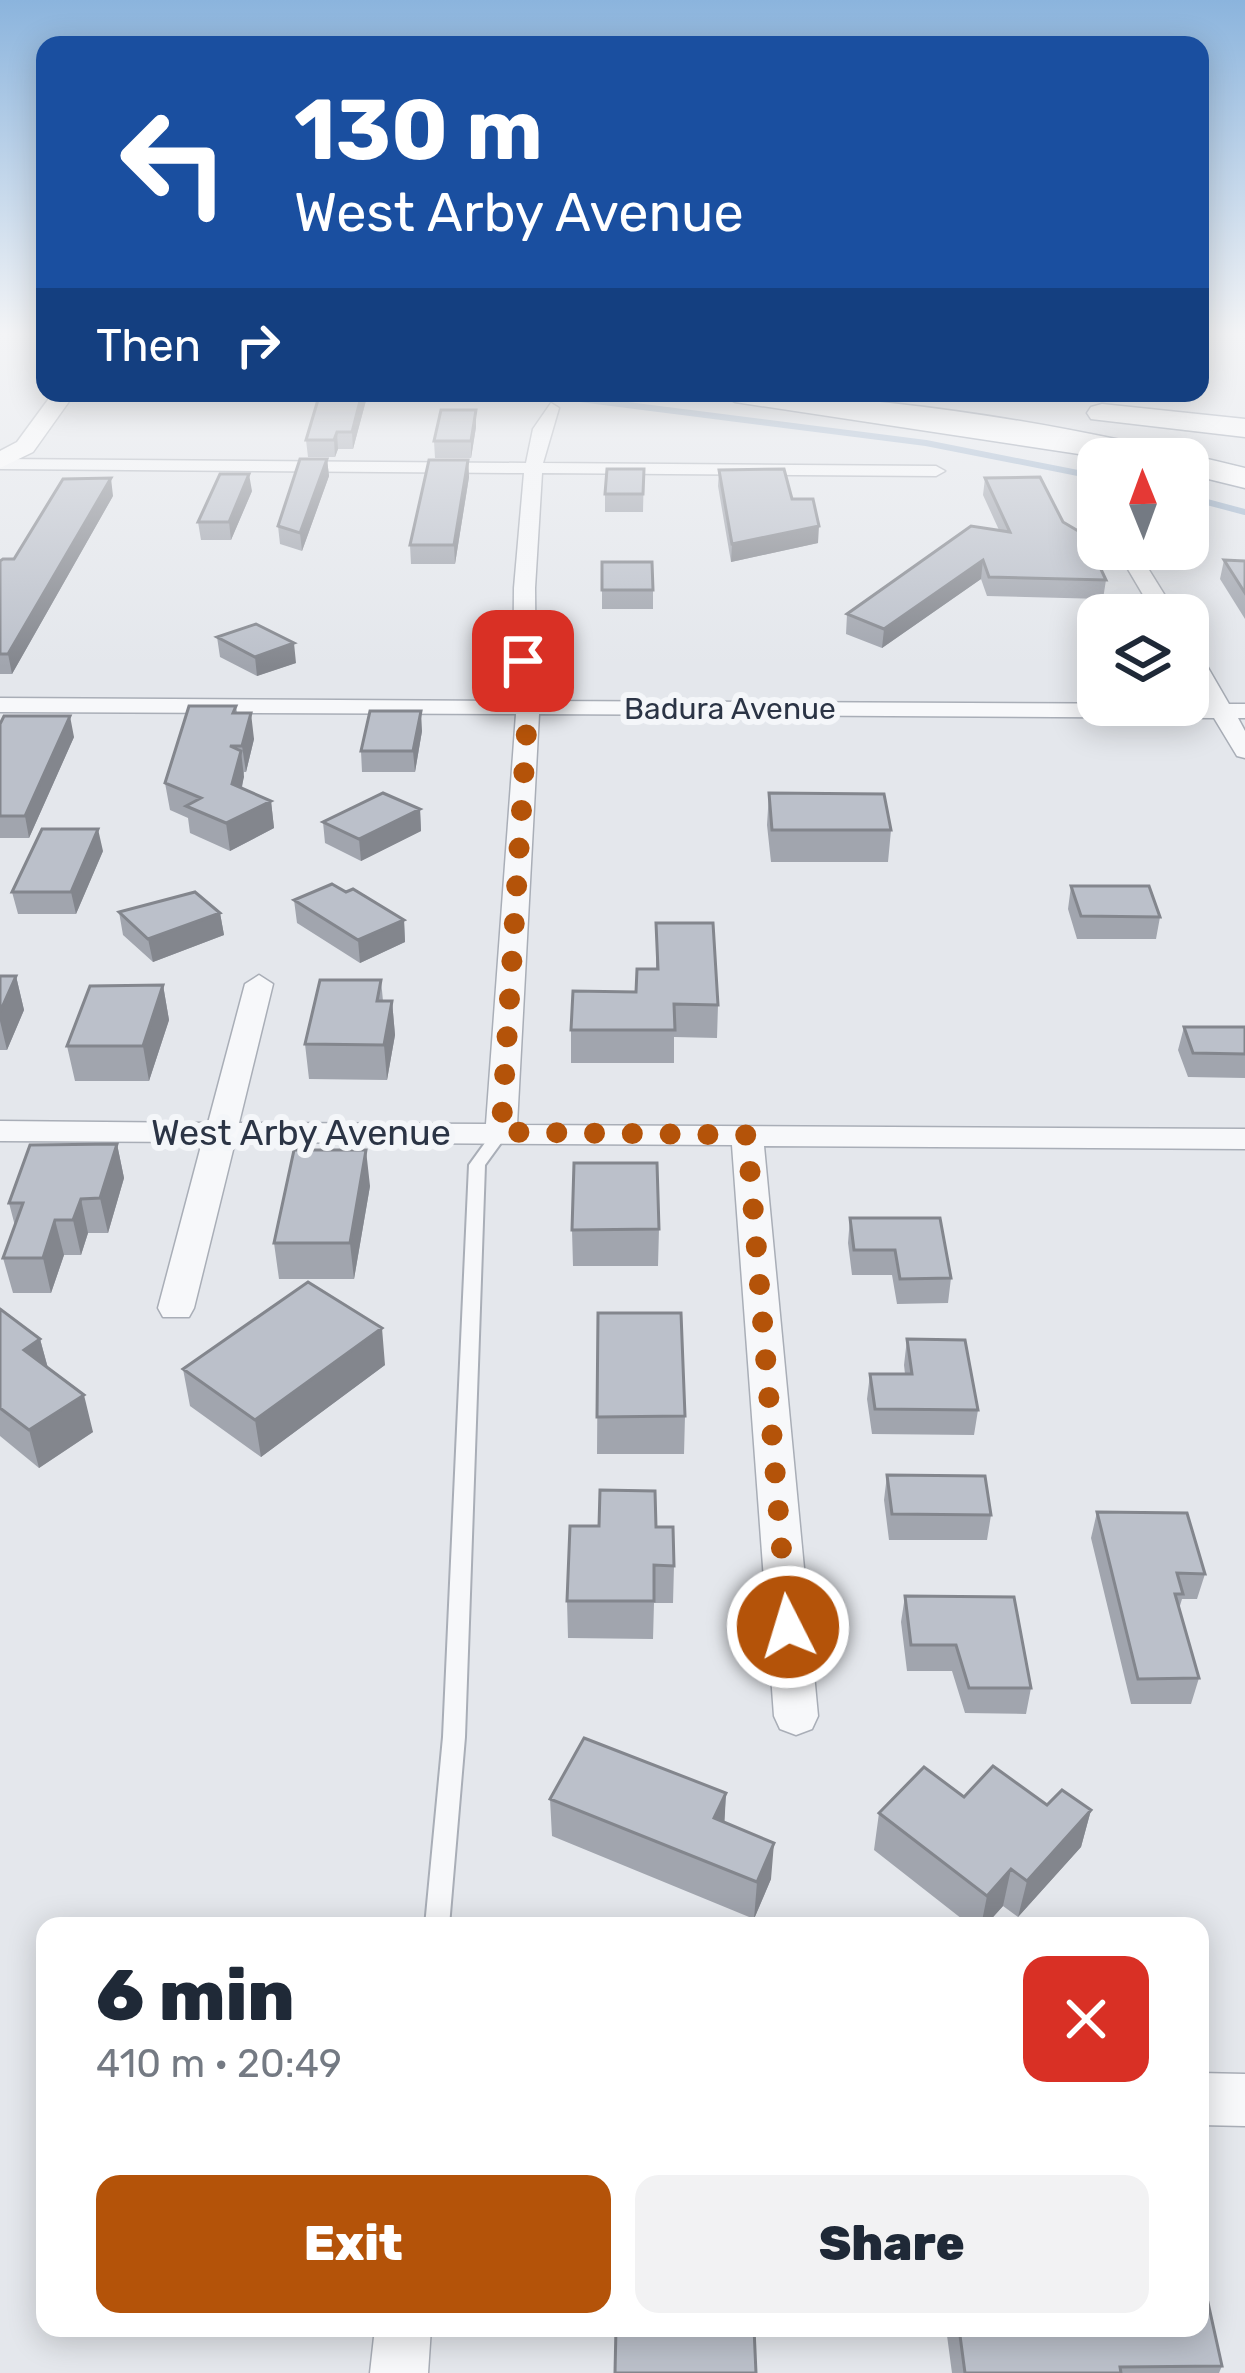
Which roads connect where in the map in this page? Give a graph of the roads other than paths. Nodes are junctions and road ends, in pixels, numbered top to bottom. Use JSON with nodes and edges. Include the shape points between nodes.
{"nodes":[{"id":1,"x":28,"y":446,"type":"edge"},
{"id":2,"x":538,"y":446,"type":"edge"},
{"id":3,"x":0,"y":462,"type":"edge"},
{"id":4,"x":535,"y":467,"type":"junction"},
{"id":5,"x":1209,"y":469,"type":"edge"},
{"id":6,"x":936,"y":471,"type":"dead end"},
{"id":7,"x":1245,"y":478,"type":"edge"},
{"id":8,"x":1209,"y":679,"type":"edge"},
{"id":9,"x":0,"y":705,"type":"edge"},
{"id":10,"x":528,"y":708,"type":"junction"},
{"id":11,"x":1234,"y":711,"type":"edge"},
{"id":12,"x":1245,"y":751,"type":"edge"},
{"id":13,"x":259,"y":984,"type":"dead end"},
{"id":14,"x":0,"y":1131,"type":"edge"},
{"id":15,"x":220,"y":1131,"type":"junction"},
{"id":16,"x":501,"y":1132,"type":"junction"},
{"id":17,"x":747,"y":1135,"type":"junction"},
{"id":18,"x":1245,"y":1139,"type":"edge"},
{"id":19,"x":176,"y":1308,"type":"dead end"},
{"id":20,"x":796,"y":1716,"type":"dead end"},
{"id":21,"x":437,"y":1917,"type":"edge"},
{"id":22,"x":1209,"y":2099,"type":"edge"},
{"id":23,"x":1245,"y":2100,"type":"edge"},
{"id":24,"x":402,"y":2337,"type":"edge"},
{"id":25,"x":399,"y":2373,"type":"edge"}],
"edges":[{"from":1,"to":3,"type":"main road"},
{"from":2,"to":4,"type":"street"},
{"from":3,"to":4,"type":"street"},
{"from":4,"to":6,"type":"street"},
{"from":4,"to":10,"type":"street","via":[[521,693]]},
{"from":5,"to":7,"type":"highway"},
{"from":8,"to":11,"type":"street"},
{"from":9,"to":10,"type":"street","name":"Badura Avenue"},
{"from":10,"to":11,"type":"street","name":"Badura Avenue"},
{"from":10,"to":16,"type":"street"},
{"from":11,"to":12,"type":"street"},
{"from":13,"to":15,"type":"street"},
{"from":14,"to":15,"type":"street","name":"West Arby Avenue"},
{"from":15,"to":16,"type":"street","name":"West Arby Avenue"},
{"from":15,"to":19,"type":"street"},
{"from":16,"to":17,"type":"street","name":"West Arby Avenue"},
{"from":16,"to":21,"type":"lane","via":[[477,1165],[454,1737]]},
{"from":17,"to":18,"type":"street","name":"West Arby Avenue"},
{"from":17,"to":20,"type":"street"},
{"from":22,"to":23,"type":"street"},
{"from":24,"to":25,"type":"street"}]}
